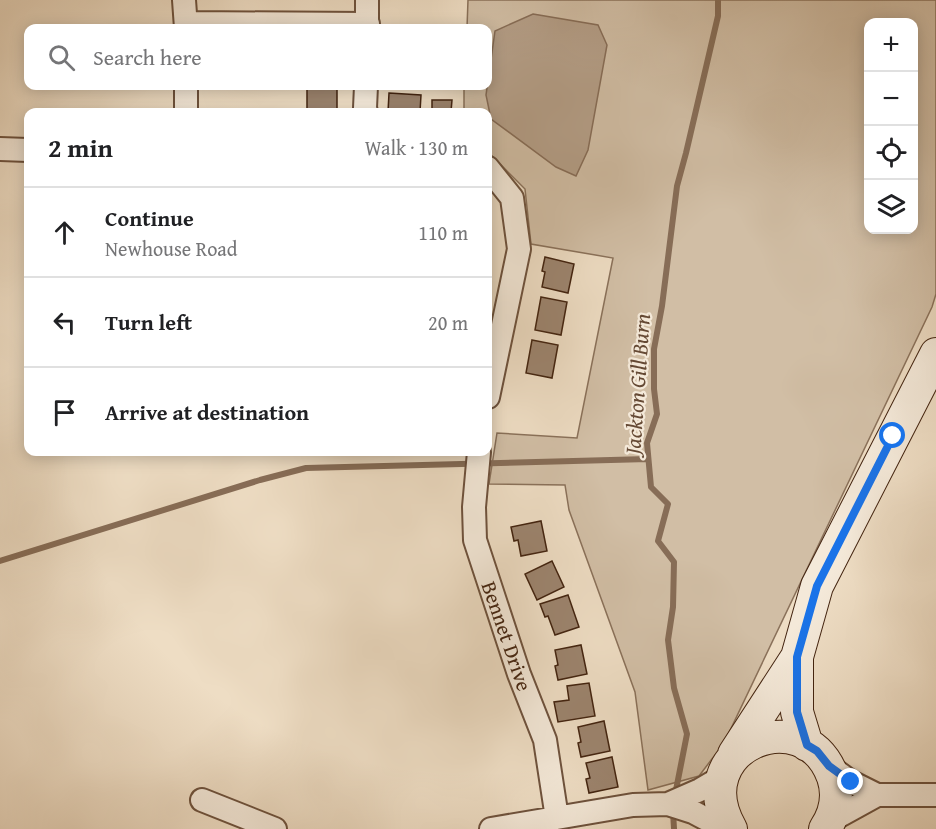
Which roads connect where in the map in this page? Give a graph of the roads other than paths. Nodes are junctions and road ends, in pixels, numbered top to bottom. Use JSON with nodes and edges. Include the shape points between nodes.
{"nodes":[{"id":1,"x":184,"y":0,"type":"edge"},
{"id":2,"x":367,"y":0,"type":"edge"},
{"id":3,"x":186,"y":24,"type":"edge"},
{"id":4,"x":367,"y":24,"type":"edge"},
{"id":5,"x":186,"y":90,"type":"edge"},
{"id":6,"x":366,"y":90,"type":"edge"},
{"id":7,"x":186,"y":108,"type":"edge"},
{"id":8,"x":365,"y":108,"type":"edge"},
{"id":9,"x":0,"y":149,"type":"edge"},
{"id":10,"x":24,"y":150,"type":"edge"},
{"id":11,"x":492,"y":173,"type":"edge"},
{"id":12,"x":936,"y":354,"type":"edge"},
{"id":13,"x":492,"y":378,"type":"edge"},
{"id":14,"x":479,"y":456,"type":"edge"},
{"id":15,"x":797,"y":657,"type":"junction"},
{"id":16,"x":818,"y":755,"type":"junction"},
{"id":17,"x":726,"y":768,"type":"junction"},
{"id":18,"x":877,"y":795,"type":"junction"},
{"id":19,"x":936,"y":795,"type":"edge"},
{"id":20,"x":202,"y":800,"type":"dead end"},
{"id":21,"x":669,"y":804,"type":"junction"},
{"id":22,"x":556,"y":818,"type":"junction"},
{"id":23,"x":828,"y":825,"type":"edge"},
{"id":24,"x":498,"y":828,"type":"edge"},
{"id":25,"x":275,"y":829,"type":"edge"},
{"id":26,"x":725,"y":829,"type":"edge"},
{"id":27,"x":730,"y":829,"type":"edge"}],
"edges":[{"from":1,"to":3,"type":"street"},
{"from":2,"to":4,"type":"street"},
{"from":5,"to":7,"type":"street"},
{"from":6,"to":8,"type":"street"},
{"from":9,"to":10,"type":"street"},
{"from":11,"to":13,"type":"street","via":[[512,198],[519,249]]},
{"from":12,"to":15,"type":"street","via":[[817,586]]},
{"from":14,"to":22,"type":"street","name":"Bennet Drive","via":[[475,540],[545,740]]},
{"from":15,"to":16,"type":"street","via":[[797,712]]},
{"from":15,"to":17,"type":"street"},
{"from":16,"to":17,"type":"street","via":[[801,741],[782,736],[763,738],[745,746]]},
{"from":16,"to":18,"type":"street","via":[[851,782]]},
{"from":16,"to":23,"type":"street","via":[[835,784],[836,803]]},
{"from":17,"to":21,"type":"street","via":[[700,790]]},
{"from":17,"to":27,"type":"street","via":[[719,796]]},
{"from":18,"to":19,"type":"street"},
{"from":18,"to":23,"type":"street"},
{"from":20,"to":25,"type":"street"},
{"from":21,"to":22,"type":"street","via":[[633,805]]},
{"from":21,"to":26,"type":"street"},
{"from":22,"to":24,"type":"street"}]}
